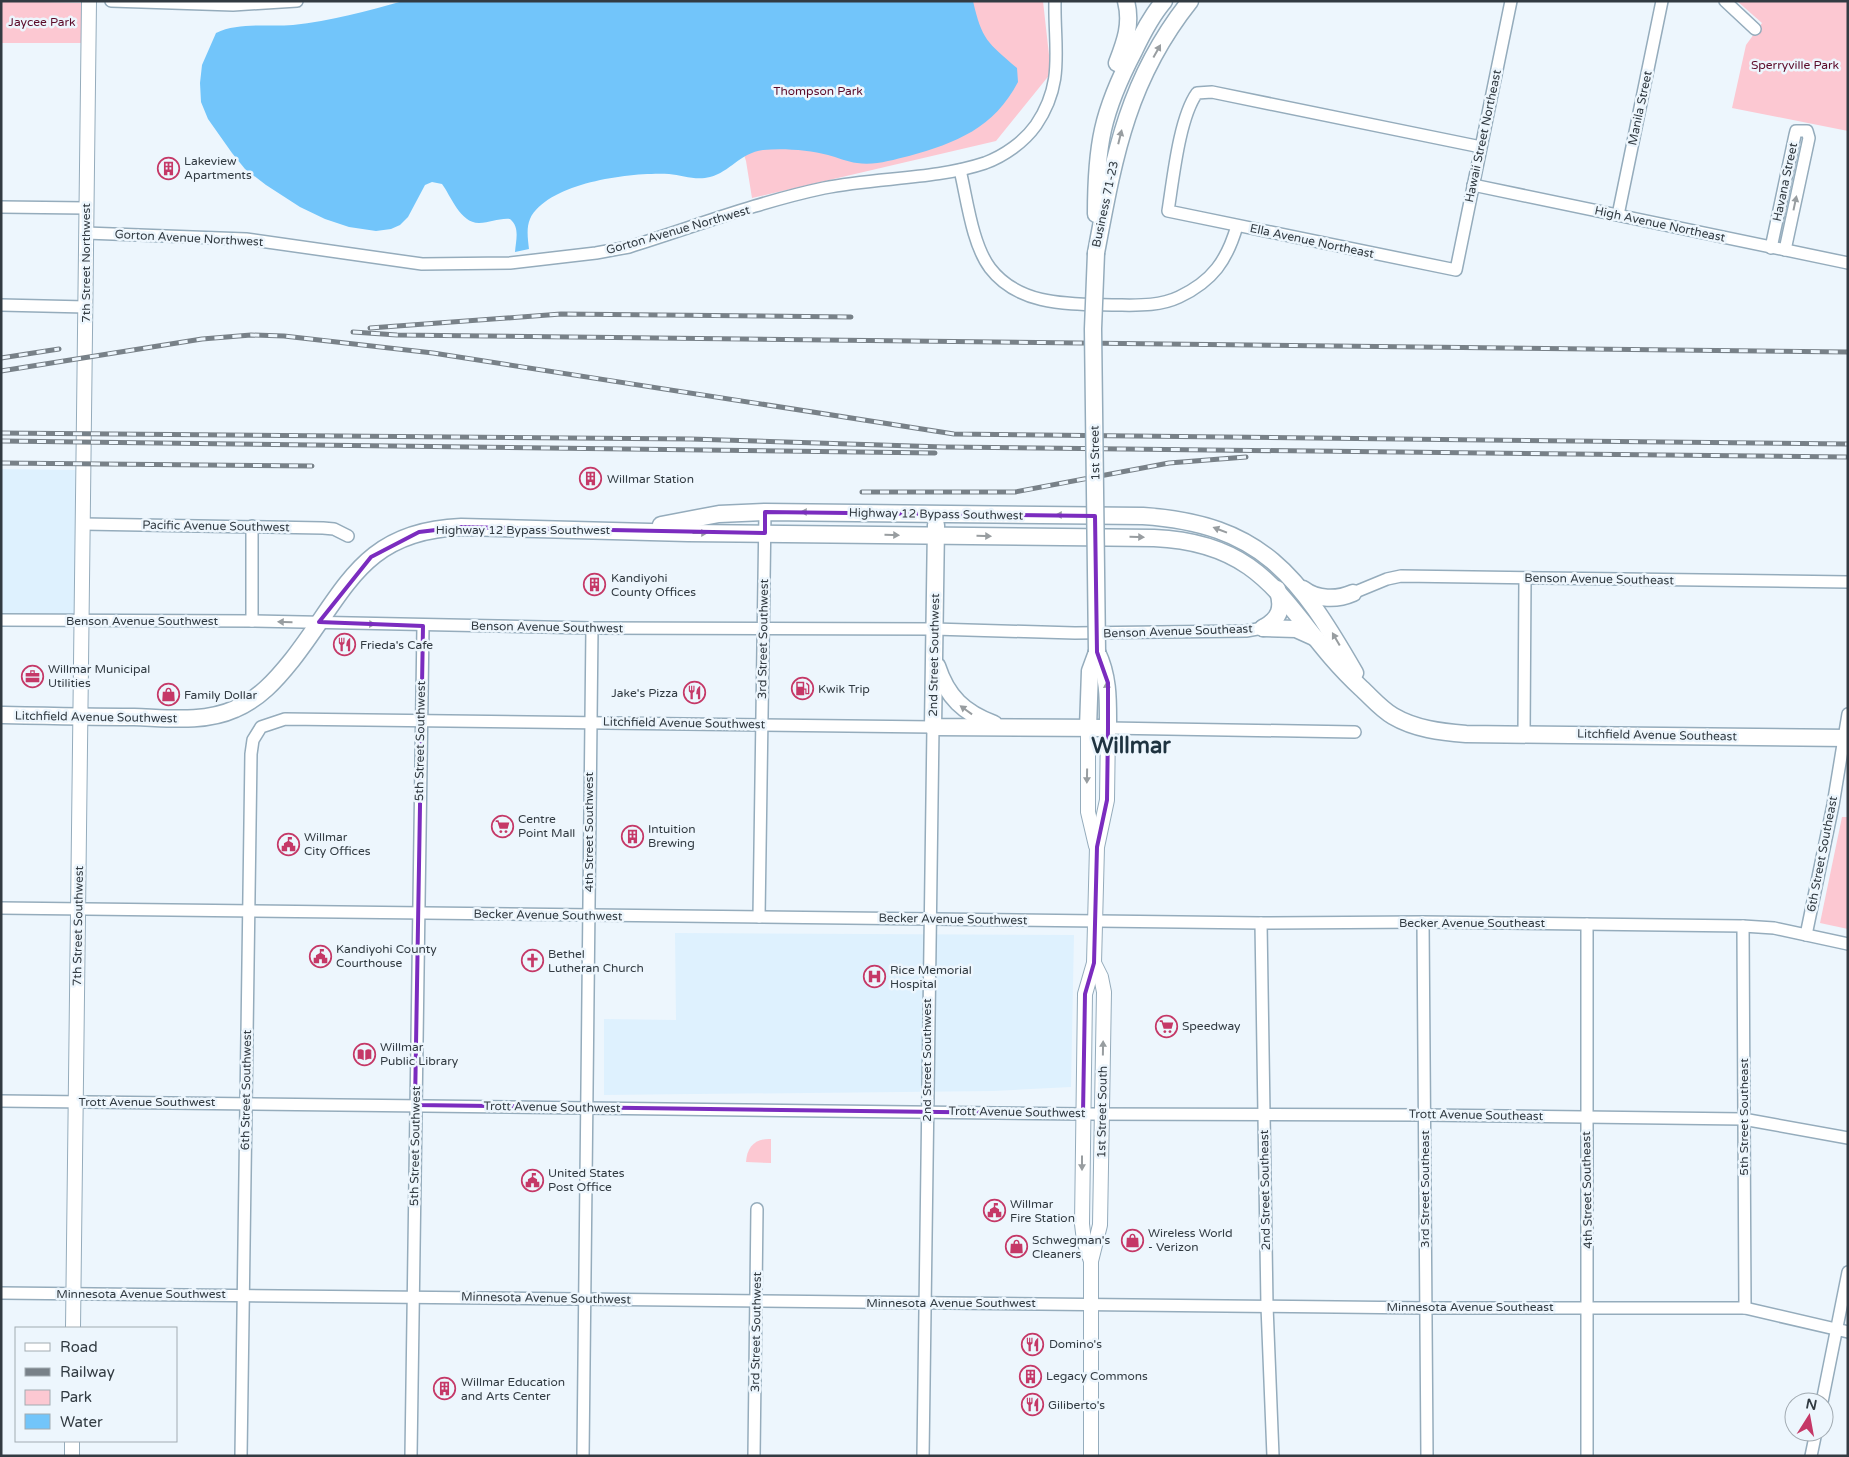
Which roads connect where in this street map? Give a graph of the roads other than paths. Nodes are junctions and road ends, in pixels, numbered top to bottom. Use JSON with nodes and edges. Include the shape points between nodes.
{"nodes":[{"id":1,"x":89,"y":1,"type":"edge"},
{"id":2,"x":111,"y":1,"type":"edge"},
{"id":3,"x":297,"y":1,"type":"edge"},
{"id":4,"x":1055,"y":1,"type":"edge"},
{"id":5,"x":1126,"y":1,"type":"edge"},
{"id":6,"x":1190,"y":1,"type":"edge"},
{"id":7,"x":1510,"y":1,"type":"edge"},
{"id":8,"x":1662,"y":1,"type":"edge"},
{"id":9,"x":1725,"y":1,"type":"edge"},
{"id":10,"x":1160,"y":2,"type":"edge"},
{"id":11,"x":1178,"y":16,"type":"junction"},
{"id":12,"x":1756,"y":29,"type":"dead end"},
{"id":13,"x":1100,"y":134,"type":"junction"},
{"id":14,"x":1481,"y":147,"type":"junction"},
{"id":15,"x":960,"y":170,"type":"junction"},
{"id":16,"x":1473,"y":185,"type":"junction"},
{"id":17,"x":1,"y":207,"type":"edge"},
{"id":18,"x":86,"y":208,"type":"junction"},
{"id":19,"x":1618,"y":215,"type":"junction"},
{"id":20,"x":1237,"y":226,"type":"junction"},
{"id":21,"x":86,"y":233,"type":"junction"},
{"id":22,"x":1771,"y":248,"type":"junction"},
{"id":23,"x":1785,"y":250,"type":"junction"},
{"id":24,"x":1096,"y":253,"type":"junction"},
{"id":25,"x":1848,"y":263,"type":"edge"},
{"id":26,"x":1456,"y":270,"type":"joint"},
{"id":27,"x":1,"y":305,"type":"edge"},
{"id":28,"x":86,"y":308,"type":"junction"},
{"id":29,"x":765,"y":512,"type":"junction"},
{"id":30,"x":936,"y":514,"type":"junction"},
{"id":31,"x":83,"y":524,"type":"junction"},
{"id":32,"x":252,"y":526,"type":"junction"},
{"id":33,"x":634,"y":530,"type":"junction"},
{"id":34,"x":765,"y":533,"type":"junction"},
{"id":35,"x":936,"y":535,"type":"junction"},
{"id":36,"x":348,"y":536,"type":"dead end"},
{"id":37,"x":1525,"y":578,"type":"junction"},
{"id":38,"x":1848,"y":582,"type":"edge"},
{"id":39,"x":1298,"y":586,"type":"junction"},
{"id":40,"x":1277,"y":589,"type":"junction"},
{"id":41,"x":1353,"y":593,"type":"joint"},
{"id":42,"x":1,"y":620,"type":"edge"},
{"id":43,"x":82,"y":621,"type":"junction"},
{"id":44,"x":252,"y":621,"type":"junction"},
{"id":45,"x":319,"y":622,"type":"junction"},
{"id":46,"x":422,"y":626,"type":"junction"},
{"id":47,"x":592,"y":628,"type":"junction"},
{"id":48,"x":1262,"y":628,"type":"junction"},
{"id":49,"x":763,"y":629,"type":"junction"},
{"id":50,"x":1093,"y":633,"type":"joint"},
{"id":51,"x":934,"y":637,"type":"junction"},
{"id":52,"x":1317,"y":639,"type":"junction"},
{"id":53,"x":1097,"y":652,"type":"junction"},
{"id":54,"x":1370,"y":696,"type":"junction"},
{"id":55,"x":1848,"y":714,"type":"edge"},
{"id":56,"x":1,"y":715,"type":"edge"},
{"id":57,"x":81,"y":716,"type":"junction"},
{"id":58,"x":190,"y":718,"type":"joint"},
{"id":59,"x":420,"y":720,"type":"junction"},
{"id":60,"x":590,"y":721,"type":"junction"},
{"id":61,"x":762,"y":724,"type":"junction"},
{"id":62,"x":261,"y":727,"type":"joint"},
{"id":63,"x":933,"y":727,"type":"junction"},
{"id":64,"x":1011,"y":728,"type":"junction"},
{"id":65,"x":1088,"y":728,"type":"junction"},
{"id":66,"x":1108,"y":728,"type":"junction"},
{"id":67,"x":1355,"y":732,"type":"dead end"},
{"id":68,"x":1524,"y":734,"type":"junction"},
{"id":69,"x":1846,"y":738,"type":"edge"},
{"id":70,"x":1097,"y":847,"type":"junction"},
{"id":71,"x":1,"y":908,"type":"edge"},
{"id":72,"x":78,"y":908,"type":"junction"},
{"id":73,"x":248,"y":910,"type":"junction"},
{"id":74,"x":417,"y":913,"type":"junction"},
{"id":75,"x":589,"y":915,"type":"junction"},
{"id":76,"x":759,"y":917,"type":"junction"},
{"id":77,"x":929,"y":918,"type":"junction"},
{"id":78,"x":1094,"y":920,"type":"junction"},
{"id":79,"x":1423,"y":922,"type":"junction"},
{"id":80,"x":1261,"y":923,"type":"junction"},
{"id":81,"x":1587,"y":924,"type":"junction"},
{"id":82,"x":1743,"y":926,"type":"junction"},
{"id":83,"x":1806,"y":935,"type":"junction"},
{"id":84,"x":1848,"y":944,"type":"edge"},
{"id":85,"x":1094,"y":963,"type":"junction"},
{"id":86,"x":1,"y":1101,"type":"edge"},
{"id":87,"x":76,"y":1102,"type":"junction"},
{"id":88,"x":246,"y":1103,"type":"junction"},
{"id":89,"x":415,"y":1105,"type":"junction"},
{"id":90,"x":586,"y":1107,"type":"junction"},
{"id":91,"x":927,"y":1110,"type":"junction"},
{"id":92,"x":1083,"y":1114,"type":"junction"},
{"id":93,"x":1102,"y":1114,"type":"junction"},
{"id":94,"x":1264,"y":1114,"type":"junction"},
{"id":95,"x":1425,"y":1115,"type":"junction"},
{"id":96,"x":1586,"y":1116,"type":"junction"},
{"id":97,"x":1744,"y":1119,"type":"junction"},
{"id":98,"x":1848,"y":1138,"type":"edge"},
{"id":99,"x":757,"y":1209,"type":"dead end"},
{"id":100,"x":1091,"y":1261,"type":"junction"},
{"id":101,"x":1848,"y":1272,"type":"edge"},
{"id":102,"x":1,"y":1293,"type":"edge"},
{"id":103,"x":73,"y":1294,"type":"junction"},
{"id":104,"x":244,"y":1295,"type":"junction"},
{"id":105,"x":413,"y":1297,"type":"junction"},
{"id":106,"x":585,"y":1299,"type":"junction"},
{"id":107,"x":756,"y":1301,"type":"junction"},
{"id":108,"x":925,"y":1303,"type":"junction"},
{"id":109,"x":1090,"y":1304,"type":"junction"},
{"id":110,"x":1267,"y":1306,"type":"junction"},
{"id":111,"x":1424,"y":1308,"type":"junction"},
{"id":112,"x":1588,"y":1308,"type":"junction"},
{"id":113,"x":1745,"y":1308,"type":"junction"},
{"id":114,"x":73,"y":1327,"type":"edge"},
{"id":115,"x":1836,"y":1329,"type":"junction"},
{"id":116,"x":1848,"y":1332,"type":"edge"},
{"id":117,"x":1824,"y":1392,"type":"edge"},
{"id":118,"x":72,"y":1442,"type":"edge"},
{"id":119,"x":1814,"y":1442,"type":"edge"},
{"id":120,"x":72,"y":1456,"type":"edge"},
{"id":121,"x":241,"y":1456,"type":"edge"},
{"id":122,"x":411,"y":1456,"type":"edge"},
{"id":123,"x":583,"y":1456,"type":"edge"},
{"id":124,"x":754,"y":1456,"type":"edge"},
{"id":125,"x":923,"y":1456,"type":"edge"},
{"id":126,"x":1091,"y":1456,"type":"edge"},
{"id":127,"x":1273,"y":1456,"type":"edge"},
{"id":128,"x":1427,"y":1456,"type":"edge"},
{"id":129,"x":1587,"y":1456,"type":"edge"},
{"id":130,"x":1811,"y":1456,"type":"edge"}],
"edges":[{"from":1,"to":18,"type":"main road","name":"7th Street Northwest"},
{"from":2,"to":3,"type":"street","via":[[233,5]]},
{"from":4,"to":15,"type":"street","name":"Gorton Avenue Northwest","via":[[1056,75],[1044,111],[1035,127],[1003,154],[986,163]]},
{"from":5,"to":13,"type":"highway","via":[[1129,26],[1107,97]]},
{"from":6,"to":11,"type":"highway","name":"Business 71-23"},
{"from":7,"to":14,"type":"street","name":"Hawaii Street Northeast"},
{"from":8,"to":19,"type":"street","name":"Manila Street"},
{"from":9,"to":12,"type":"street"},
{"from":10,"to":11,"type":"street"},
{"from":10,"to":13,"type":"highway","name":"Business 71-23","via":[[1117,84]]},
{"from":24,"to":11,"type":"highway","name":"Business 71-23","one_way":true,"via":[[1122,129],[1138,86]]},
{"from":13,"to":24,"type":"highway","name":"Business 71-23"},
{"from":14,"to":16,"type":"street","name":"Hawaii Street Northeast"},
{"from":14,"to":20,"type":"street","name":"Ella Avenue Northeast","via":[[1212,92],[1198,93],[1191,102],[1178,150],[1168,211]]},
{"from":15,"to":20,"type":"street","via":[[978,245],[990,267],[1018,291],[1059,304],[1150,305],[1180,297],[1211,275],[1223,262]]},
{"from":15,"to":21,"type":"street","name":"Gorton Avenue Northwest","via":[[825,188],[629,247],[510,264],[422,264],[246,239]]},
{"from":16,"to":19,"type":"street","name":"High Avenue Northeast"},
{"from":16,"to":26,"type":"street","name":"Hawaii Street Northeast"},
{"from":17,"to":18,"type":"street"},
{"from":18,"to":21,"type":"main road","name":"7th Street Northwest"},
{"from":19,"to":22,"type":"street","name":"High Avenue Northeast"},
{"from":20,"to":26,"type":"street","name":"Ella Avenue Northeast"},
{"from":21,"to":28,"type":"main road","name":"7th Street Northwest"},
{"from":22,"to":23,"type":"street","name":"High Avenue Northeast"},
{"from":23,"to":22,"type":"street","name":"Havana Street","one_way":true,"via":[[1809,138],[1804,129],[1796,131]]},
{"from":23,"to":25,"type":"street","name":"High Avenue Northeast"},
{"from":24,"to":53,"type":"highway","name":"1st Street","bridge":true,"via":[[1093,329]]},
{"from":27,"to":28,"type":"street"},
{"from":28,"to":31,"type":"main road","name":"7th Street Northwest"},
{"from":30,"to":29,"type":"highway","name":"Highway 12 Bypass Southwest","one_way":true},
{"from":29,"to":33,"type":"highway","name":"Highway 12 Bypass Southwest","via":[[719,514]]},
{"from":29,"to":34,"type":"street","name":"3rd Street Southwest"},
{"from":30,"to":35,"type":"highway","name":"2nd Street Southwest"},
{"from":39,"to":30,"type":"highway","name":"Highway 12 Bypass Southwest","one_way":true,"via":[[1262,553],[1241,539],[1212,527],[1165,518]]},
{"from":31,"to":32,"type":"street","name":"Pacific Avenue Southwest"},
{"from":31,"to":43,"type":"main road","name":"7th Street Southwest"},
{"from":32,"to":36,"type":"street","name":"Pacific Avenue Southwest","via":[[334,529]]},
{"from":32,"to":44,"type":"street"},
{"from":33,"to":34,"type":"highway","name":"Highway 12 Bypass Southwest","one_way":true},
{"from":33,"to":45,"type":"highway","name":"Highway 12 Bypass Southwest","via":[[462,527],[419,532],[389,544],[371,557]]},
{"from":34,"to":35,"type":"highway","name":"Highway 12 Bypass Southwest","one_way":true},
{"from":34,"to":49,"type":"street","name":"3rd Street Southwest"},
{"from":35,"to":40,"type":"highway","name":"Highway 12 Bypass Southwest","one_way":true,"via":[[1172,538],[1202,545],[1243,562]]},
{"from":35,"to":51,"type":"highway","name":"2nd Street Southwest"},
{"from":37,"to":38,"type":"street","name":"Benson Avenue Southeast"},
{"from":37,"to":41,"type":"street","name":"Benson Avenue Southeast","via":[[1401,576]]},
{"from":37,"to":68,"type":"street"},
{"from":39,"to":41,"type":"highway","via":[[1320,597]]},
{"from":54,"to":39,"type":"highway","one_way":true,"via":[[1330,630]]},
{"from":40,"to":48,"type":"highway","via":[[1281,610],[1274,621]]},
{"from":40,"to":52,"type":"highway","name":"Litchfield Avenue Southeast"},
{"from":42,"to":43,"type":"street","name":"Benson Avenue Southwest"},
{"from":43,"to":44,"type":"street","name":"Benson Avenue Southwest"},
{"from":43,"to":57,"type":"main road","name":"7th Street Southwest"},
{"from":45,"to":44,"type":"street","name":"Benson Avenue Southwest","one_way":true},
{"from":45,"to":46,"type":"street","name":"Benson Avenue Southwest","one_way":true},
{"from":45,"to":58,"type":"highway","name":"Highway 12 Bypass Southwest","via":[[284,671],[256,697],[222,714]]},
{"from":46,"to":47,"type":"street","name":"Benson Avenue Southwest"},
{"from":46,"to":59,"type":"street","name":"5th Street Southwest"},
{"from":47,"to":49,"type":"street","name":"Benson Avenue Southwest"},
{"from":47,"to":60,"type":"street","name":"4th Street Southwest"},
{"from":48,"to":50,"type":"street","name":"Benson Avenue Southeast","via":[[1246,631]]},
{"from":48,"to":52,"type":"highway","via":[[1296,629]]},
{"from":49,"to":51,"type":"street","name":"Benson Avenue Southwest"},
{"from":49,"to":61,"type":"street","name":"3rd Street Southwest"},
{"from":50,"to":51,"type":"street","name":"Benson Avenue Southwest"},
{"from":51,"to":63,"type":"highway","name":"2nd Street Southwest"},
{"from":64,"to":51,"type":"highway","one_way":true,"via":[[976,717],[956,702],[942,682]]},
{"from":52,"to":54,"type":"highway","name":"Litchfield Avenue Southeast","via":[[1345,674]]},
{"from":53,"to":65,"type":"highway","name":"1st Street","via":[[1090,671]]},
{"from":66,"to":53,"type":"highway","name":"1st Street","one_way":true,"via":[[1108,683]]},
{"from":54,"to":68,"type":"highway","name":"Litchfield Avenue Southeast","via":[[1393,716],[1433,731]]},
{"from":55,"to":69,"type":"street","name":"6th Street Southeast"},
{"from":56,"to":57,"type":"highway","name":"Litchfield Avenue Southwest"},
{"from":57,"to":58,"type":"highway","name":"Litchfield Avenue Southwest"},
{"from":57,"to":72,"type":"main road","name":"7th Street Southwest"},
{"from":59,"to":60,"type":"street","name":"Litchfield Avenue Southwest"},
{"from":59,"to":62,"type":"street","name":"Litchfield Avenue Southwest","via":[[285,719]]},
{"from":59,"to":74,"type":"street","name":"5th Street Southwest"},
{"from":60,"to":61,"type":"street","name":"Litchfield Avenue Southwest"},
{"from":60,"to":75,"type":"street","name":"4th Street Southwest"},
{"from":61,"to":63,"type":"street","name":"Litchfield Avenue Southwest"},
{"from":61,"to":76,"type":"street","name":"3rd Street Southwest"},
{"from":62,"to":73,"type":"street","name":"6th Street Southwest","via":[[253,740],[251,754]]},
{"from":63,"to":64,"type":"highway","name":"Litchfield Avenue Southwest"},
{"from":63,"to":77,"type":"street","name":"2nd Street Southwest"},
{"from":64,"to":65,"type":"highway","name":"Litchfield Avenue Southwest"},
{"from":65,"to":66,"type":"highway","name":"Litchfield Avenue Southwest"},
{"from":65,"to":70,"type":"main road","name":"1st Street South","one_way":true,"via":[[1088,812]]},
{"from":66,"to":67,"type":"street"},
{"from":66,"to":70,"type":"main road","name":"1st Street South","via":[[1107,800]]},
{"from":68,"to":69,"type":"highway","name":"Litchfield Avenue Southeast"},
{"from":69,"to":83,"type":"street","name":"6th Street Southeast"},
{"from":70,"to":78,"type":"main road","name":"1st Street South"},
{"from":71,"to":72,"type":"street","name":"Becker Avenue Southwest"},
{"from":72,"to":73,"type":"street","name":"Becker Avenue Southwest"},
{"from":72,"to":87,"type":"main road","name":"7th Street Southwest"},
{"from":73,"to":74,"type":"street","name":"Becker Avenue Southwest"},
{"from":73,"to":88,"type":"street","name":"6th Street Southwest"},
{"from":74,"to":75,"type":"street","name":"Becker Avenue Southwest"},
{"from":74,"to":89,"type":"street","name":"5th Street Southwest"},
{"from":75,"to":76,"type":"street","name":"Becker Avenue Southwest"},
{"from":75,"to":90,"type":"street","name":"4th Street Southwest"},
{"from":76,"to":77,"type":"street","name":"Becker Avenue Southwest"},
{"from":77,"to":78,"type":"street","name":"Becker Avenue Southwest"},
{"from":77,"to":91,"type":"street","name":"2nd Street Southwest"},
{"from":78,"to":80,"type":"street","name":"Becker Avenue Southeast"},
{"from":78,"to":85,"type":"main road","name":"1st Street South"},
{"from":79,"to":80,"type":"street","name":"Becker Avenue Southeast"},
{"from":79,"to":81,"type":"street","name":"Becker Avenue Southeast"},
{"from":79,"to":95,"type":"street","name":"3rd Street Southeast"},
{"from":80,"to":94,"type":"street","name":"2nd Street Southeast"},
{"from":81,"to":82,"type":"street","name":"Becker Avenue Southeast"},
{"from":81,"to":96,"type":"street","name":"4th Street Southeast"},
{"from":82,"to":83,"type":"street","name":"Becker Avenue Southeast"},
{"from":82,"to":97,"type":"street","name":"5th Street Southeast"},
{"from":83,"to":84,"type":"street","name":"Becker Avenue Southeast"},
{"from":85,"to":92,"type":"main road","name":"1st Street South","via":[[1085,994]]},
{"from":93,"to":85,"type":"main road","name":"1st Street South","one_way":true,"via":[[1104,992]]},
{"from":86,"to":87,"type":"street","name":"Trott Avenue Southwest"},
{"from":87,"to":88,"type":"street","name":"Trott Avenue Southwest"},
{"from":87,"to":103,"type":"main road","name":"7th Street Southwest"},
{"from":88,"to":89,"type":"street","name":"Trott Avenue Southwest"},
{"from":88,"to":104,"type":"street","name":"6th Street Southwest"},
{"from":89,"to":90,"type":"street","name":"Trott Avenue Southwest"},
{"from":89,"to":105,"type":"street","name":"5th Street Southwest"},
{"from":90,"to":91,"type":"street","name":"Trott Avenue Southwest"},
{"from":90,"to":106,"type":"street","name":"4th Street Southwest"},
{"from":91,"to":92,"type":"street","name":"Trott Avenue Southwest"},
{"from":91,"to":108,"type":"street","name":"2nd Street Southwest"},
{"from":92,"to":93,"type":"street","name":"Trott Avenue Southwest"},
{"from":92,"to":100,"type":"main road","name":"1st Street South","one_way":true,"via":[[1082,1224]]},
{"from":93,"to":94,"type":"street","name":"Trott Avenue Southeast"},
{"from":93,"to":100,"type":"main road","name":"1st Street South","via":[[1100,1225]]},
{"from":94,"to":95,"type":"street","name":"Trott Avenue Southeast"},
{"from":94,"to":110,"type":"street","name":"2nd Street Southeast"},
{"from":95,"to":96,"type":"street","name":"Trott Avenue Southeast"},
{"from":95,"to":111,"type":"street","name":"3rd Street Southeast"},
{"from":96,"to":97,"type":"street","name":"Trott Avenue Southeast"},
{"from":96,"to":112,"type":"street","name":"4th Street Southeast"},
{"from":97,"to":98,"type":"street","name":"Trott Avenue Southeast"},
{"from":97,"to":113,"type":"street","name":"5th Street Southeast"},
{"from":99,"to":107,"type":"street","name":"3rd Street Southwest"},
{"from":100,"to":109,"type":"main road","name":"1st Street South"},
{"from":101,"to":115,"type":"street"},
{"from":102,"to":103,"type":"street","name":"Minnesota Avenue Southwest"},
{"from":103,"to":104,"type":"street","name":"Minnesota Avenue Southwest"},
{"from":103,"to":114,"type":"main road","name":"7th Street Southwest"},
{"from":104,"to":105,"type":"street","name":"Minnesota Avenue Southwest"},
{"from":104,"to":121,"type":"street","name":"6th Street Southwest"},
{"from":105,"to":106,"type":"street","name":"Minnesota Avenue Southwest"},
{"from":105,"to":122,"type":"street","name":"5th Street Southwest"},
{"from":106,"to":107,"type":"street","name":"Minnesota Avenue Southwest"},
{"from":106,"to":123,"type":"street","name":"4th Street Southwest"},
{"from":107,"to":108,"type":"street","name":"Minnesota Avenue Southwest"},
{"from":107,"to":124,"type":"street","name":"3rd Street Southwest"},
{"from":108,"to":109,"type":"street","name":"Minnesota Avenue Southwest"},
{"from":108,"to":125,"type":"street","name":"2nd Street Southwest"},
{"from":109,"to":110,"type":"street","name":"Minnesota Avenue Southeast"},
{"from":109,"to":126,"type":"main road","name":"1st Street South"},
{"from":110,"to":111,"type":"street","name":"Minnesota Avenue Southeast"},
{"from":110,"to":127,"type":"street","name":"2nd Street Southeast"},
{"from":111,"to":112,"type":"street","name":"Minnesota Avenue Southeast"},
{"from":111,"to":128,"type":"street","name":"3rd Street Southeast"},
{"from":112,"to":113,"type":"street","name":"Minnesota Avenue Southeast"},
{"from":112,"to":129,"type":"street","name":"4th Street Southeast"},
{"from":113,"to":115,"type":"street","name":"Minnesota Avenue Southeast"},
{"from":115,"to":116,"type":"street","name":"Minnesota Avenue Southeast"},
{"from":115,"to":117,"type":"street"},
{"from":118,"to":120,"type":"main road"},
{"from":119,"to":130,"type":"street"}]}
